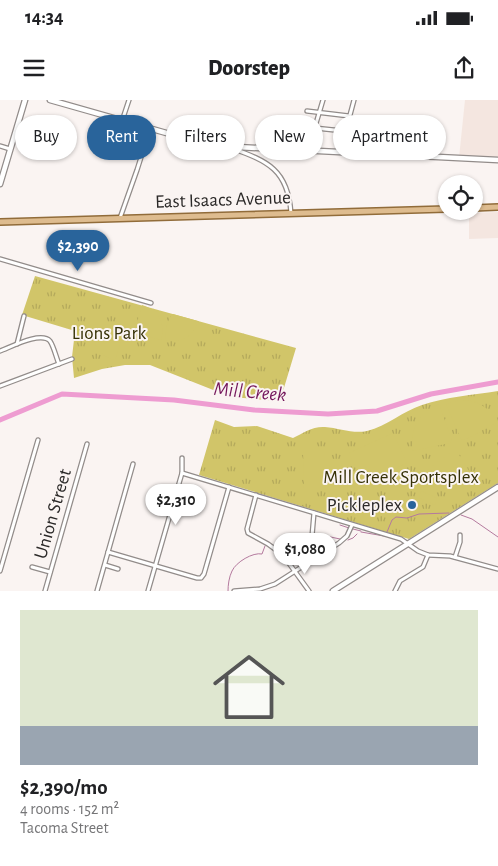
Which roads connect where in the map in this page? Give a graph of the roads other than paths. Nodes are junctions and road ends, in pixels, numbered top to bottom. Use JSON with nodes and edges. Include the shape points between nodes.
{"nodes":[{"id":1,"x":25,"y":100,"type":"edge"},
{"id":2,"x":50,"y":100,"type":"edge"},
{"id":3,"x":128,"y":100,"type":"edge"},
{"id":4,"x":322,"y":100,"type":"edge"},
{"id":5,"x":354,"y":100,"type":"edge"},
{"id":6,"x":307,"y":111,"type":"dead end"},
{"id":7,"x":319,"y":112,"type":"junction"},
{"id":8,"x":101,"y":115,"type":"edge"},
{"id":9,"x":124,"y":115,"type":"edge"},
{"id":10,"x":318,"y":115,"type":"edge"},
{"id":11,"x":342,"y":115,"type":"edge"},
{"id":12,"x":349,"y":115,"type":"edge"},
{"id":13,"x":0,"y":146,"type":"edge"},
{"id":14,"x":10,"y":149,"type":"junction"},
{"id":15,"x":245,"y":153,"type":"edge"},
{"id":16,"x":446,"y":157,"type":"edge"},
{"id":17,"x":140,"y":160,"type":"edge"},
{"id":18,"x":498,"y":160,"type":"edge"},
{"id":19,"x":0,"y":184,"type":"edge"},
{"id":20,"x":498,"y":207,"type":"edge"},
{"id":21,"x":438,"y":208,"type":"edge"},
{"id":22,"x":483,"y":208,"type":"edge"},
{"id":23,"x":292,"y":213,"type":"junction"},
{"id":24,"x":120,"y":218,"type":"junction"},
{"id":25,"x":0,"y":222,"type":"edge"},
{"id":26,"x":0,"y":259,"type":"edge"},
{"id":27,"x":151,"y":303,"type":"dead end"},
{"id":28,"x":24,"y":316,"type":"dead end"},
{"id":29,"x":17,"y":344,"type":"junction"},
{"id":30,"x":0,"y":350,"type":"edge"},
{"id":31,"x":72,"y":360,"type":"dead end"},
{"id":32,"x":59,"y":364,"type":"junction"},
{"id":33,"x":0,"y":386,"type":"edge"},
{"id":34,"x":38,"y":440,"type":"dead end"},
{"id":35,"x":87,"y":444,"type":"dead end"},
{"id":36,"x":182,"y":458,"type":"dead end"},
{"id":37,"x":133,"y":464,"type":"dead end"},
{"id":38,"x":182,"y":473,"type":"junction"},
{"id":39,"x":229,"y":487,"type":"junction"},
{"id":40,"x":498,"y":487,"type":"edge"},
{"id":41,"x":256,"y":495,"type":"junction"},
{"id":42,"x":314,"y":513,"type":"junction"},
{"id":43,"x":352,"y":525,"type":"junction"},
{"id":44,"x":460,"y":536,"type":"dead end"},
{"id":45,"x":408,"y":543,"type":"junction"},
{"id":46,"x":108,"y":552,"type":"junction"},
{"id":47,"x":320,"y":555,"type":"junction"},
{"id":48,"x":428,"y":555,"type":"junction"},
{"id":49,"x":456,"y":557,"type":"junction"},
{"id":50,"x":104,"y":565,"type":"junction"},
{"id":51,"x":155,"y":566,"type":"junction"},
{"id":52,"x":32,"y":567,"type":"dead end"},
{"id":53,"x":118,"y":569,"type":"dead end"},
{"id":54,"x":498,"y":569,"type":"edge"},
{"id":55,"x":296,"y":570,"type":"junction"},
{"id":56,"x":0,"y":571,"type":"edge"},
{"id":57,"x":50,"y":572,"type":"junction"},
{"id":58,"x":45,"y":591,"type":"edge"},
{"id":59,"x":97,"y":591,"type":"edge"},
{"id":60,"x":148,"y":591,"type":"edge"},
{"id":61,"x":234,"y":591,"type":"edge"},
{"id":62,"x":309,"y":591,"type":"edge"},
{"id":63,"x":333,"y":591,"type":"edge"},
{"id":64,"x":395,"y":591,"type":"edge"}],
"edges":[{"from":1,"to":14,"type":"street"},
{"from":2,"to":8,"type":"street"},
{"from":3,"to":9,"type":"street"},
{"from":4,"to":7,"type":"street"},
{"from":5,"to":12,"type":"street"},
{"from":6,"to":7,"type":"street"},
{"from":7,"to":10,"type":"street"},
{"from":7,"to":11,"type":"street"},
{"from":13,"to":14,"type":"street"},
{"from":14,"to":19,"type":"street"},
{"from":15,"to":23,"type":"street","via":[[276,170],[288,191]]},
{"from":16,"to":18,"type":"street"},
{"from":17,"to":24,"type":"street"},
{"from":20,"to":22,"type":"main road"},
{"from":21,"to":23,"type":"main road","name":"East Isaacs Avenue"},
{"from":23,"to":24,"type":"main road","name":"East Isaacs Avenue"},
{"from":24,"to":25,"type":"main road","name":"East Isaacs Avenue"},
{"from":26,"to":27,"type":"street"},
{"from":28,"to":29,"type":"street"},
{"from":29,"to":30,"type":"street"},
{"from":29,"to":32,"type":"street","via":[[44,338],[51,343]]},
{"from":31,"to":32,"type":"street"},
{"from":32,"to":33,"type":"street"},
{"from":34,"to":56,"type":"street"},
{"from":35,"to":57,"type":"street","name":"Union Street"},
{"from":36,"to":38,"type":"street"},
{"from":37,"to":46,"type":"street"},
{"from":38,"to":39,"type":"street"},
{"from":38,"to":51,"type":"street"},
{"from":39,"to":41,"type":"street"},
{"from":39,"to":51,"type":"street","via":[[201,578]]},
{"from":40,"to":45,"type":"street"},
{"from":41,"to":42,"type":"street"},
{"from":41,"to":55,"type":"street","via":[[248,533],[278,550]]},
{"from":42,"to":43,"type":"street"},
{"from":42,"to":47,"type":"street","via":[[312,536]]},
{"from":43,"to":45,"type":"street"},
{"from":43,"to":47,"type":"street","via":[[342,541]]},
{"from":44,"to":49,"type":"street"},
{"from":45,"to":48,"type":"street"},
{"from":45,"to":63,"type":"street"},
{"from":46,"to":50,"type":"street"},
{"from":46,"to":51,"type":"street"},
{"from":47,"to":55,"type":"street"},
{"from":48,"to":49,"type":"street"},
{"from":48,"to":64,"type":"street","via":[[424,567],[400,581]]},
{"from":49,"to":54,"type":"street"},
{"from":50,"to":53,"type":"street"},
{"from":50,"to":59,"type":"street"},
{"from":51,"to":60,"type":"street"},
{"from":52,"to":57,"type":"street"},
{"from":55,"to":61,"type":"street","via":[[275,584]]},
{"from":55,"to":62,"type":"street"},
{"from":57,"to":58,"type":"street","name":"Union Street"}]}
